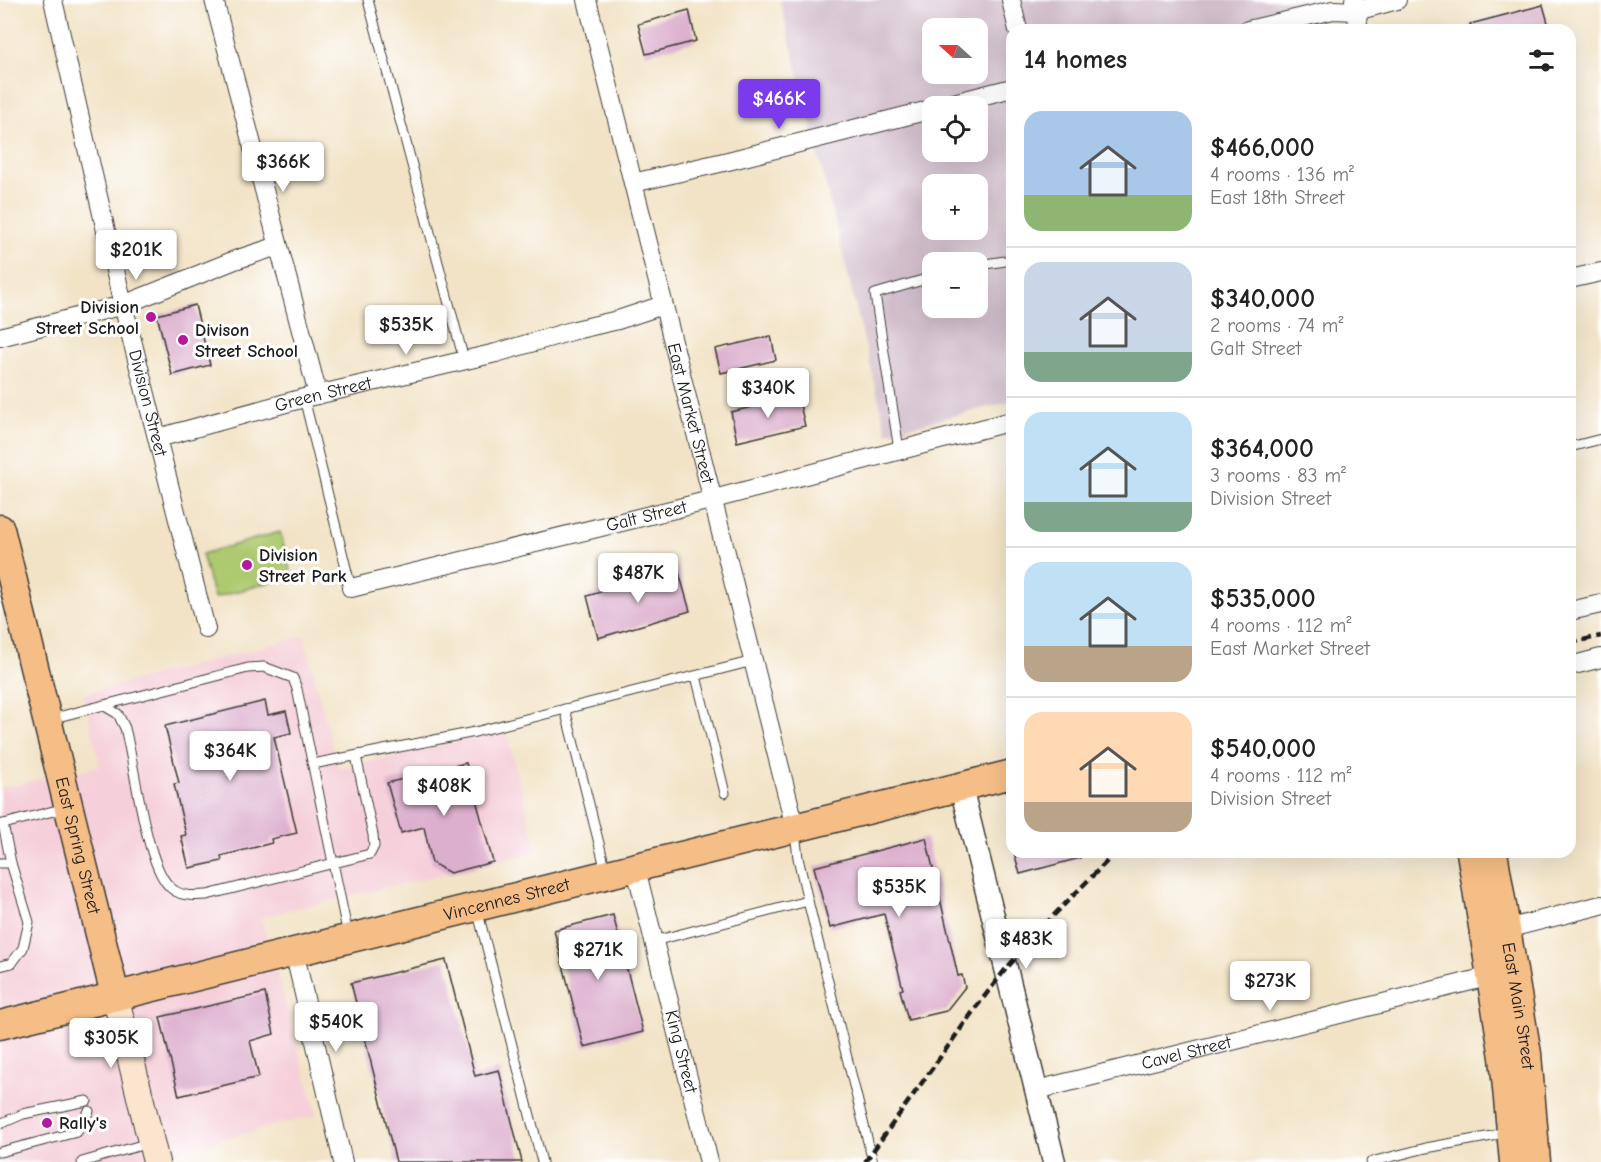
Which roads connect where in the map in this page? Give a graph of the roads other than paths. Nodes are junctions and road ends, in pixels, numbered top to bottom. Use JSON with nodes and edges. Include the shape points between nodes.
{"nodes":[{"id":1,"x":53,"y":0,"type":"edge"},
{"id":2,"x":214,"y":0,"type":"edge"},
{"id":3,"x":368,"y":0,"type":"edge"},
{"id":4,"x":587,"y":0,"type":"edge"},
{"id":5,"x":1011,"y":0,"type":"edge"},
{"id":6,"x":1397,"y":0,"type":"edge"},
{"id":7,"x":1355,"y":6,"type":"edge"},
{"id":8,"x":1017,"y":24,"type":"edge"},
{"id":9,"x":1274,"y":24,"type":"edge"},
{"id":10,"x":1358,"y":24,"type":"edge"},
{"id":11,"x":1006,"y":90,"type":"edge"},
{"id":12,"x":981,"y":96,"type":"edge"},
{"id":13,"x":922,"y":112,"type":"edge"},
{"id":14,"x":633,"y":183,"type":"junction"},
{"id":15,"x":278,"y":246,"type":"junction"},
{"id":16,"x":1006,"y":261,"type":"edge"},
{"id":17,"x":988,"y":264,"type":"edge"},
{"id":18,"x":1601,"y":272,"type":"edge"},
{"id":19,"x":1576,"y":278,"type":"edge"},
{"id":20,"x":922,"y":280,"type":"edge"},
{"id":21,"x":123,"y":305,"type":"junction"},
{"id":22,"x":663,"y":305,"type":"junction"},
{"id":23,"x":0,"y":337,"type":"edge"},
{"id":24,"x":464,"y":360,"type":"junction"},
{"id":25,"x":311,"y":396,"type":"junction"},
{"id":26,"x":1006,"y":423,"type":"edge"},
{"id":27,"x":158,"y":438,"type":"junction"},
{"id":28,"x":1601,"y":439,"type":"edge"},
{"id":29,"x":1576,"y":445,"type":"edge"},
{"id":30,"x":899,"y":450,"type":"junction"},
{"id":31,"x":712,"y":499,"type":"junction"},
{"id":32,"x":0,"y":529,"type":"edge"},
{"id":33,"x":351,"y":588,"type":"joint"},
{"id":34,"x":1601,"y":604,"type":"edge"},
{"id":35,"x":1576,"y":610,"type":"edge"},
{"id":36,"x":206,"y":629,"type":"dead end"},
{"id":37,"x":1601,"y":658,"type":"edge"},
{"id":38,"x":753,"y":661,"type":"junction"},
{"id":39,"x":1576,"y":664,"type":"edge"},
{"id":40,"x":696,"y":676,"type":"junction"},
{"id":41,"x":103,"y":705,"type":"junction"},
{"id":42,"x":565,"y":709,"type":"junction"},
{"id":43,"x":48,"y":719,"type":"junction"},
{"id":44,"x":356,"y":756,"type":"junction"},
{"id":45,"x":313,"y":764,"type":"junction"},
{"id":46,"x":1006,"y":776,"type":"edge"},
{"id":47,"x":961,"y":787,"type":"junction"},
{"id":48,"x":725,"y":793,"type":"dead end"},
{"id":49,"x":69,"y":807,"type":"junction"},
{"id":50,"x":1,"y":824,"type":"edge"},
{"id":51,"x":795,"y":827,"type":"junction"},
{"id":52,"x":1473,"y":858,"type":"edge"},
{"id":53,"x":1492,"y":858,"type":"edge"},
{"id":54,"x":333,"y":862,"type":"junction"},
{"id":55,"x":0,"y":863,"type":"edge"},
{"id":56,"x":11,"y":863,"type":"junction"},
{"id":57,"x":636,"y":869,"type":"junction"},
{"id":58,"x":608,"y":876,"type":"junction"},
{"id":59,"x":808,"y":901,"type":"junction"},
{"id":60,"x":1601,"y":905,"type":"edge"},
{"id":61,"x":476,"y":907,"type":"junction"},
{"id":62,"x":1495,"y":932,"type":"junction"},
{"id":63,"x":348,"y":938,"type":"junction"},
{"id":64,"x":654,"y":941,"type":"junction"},
{"id":65,"x":294,"y":951,"type":"junction"},
{"id":66,"x":0,"y":966,"type":"edge"},
{"id":67,"x":1502,"y":973,"type":"junction"},
{"id":68,"x":115,"y":995,"type":"junction"},
{"id":69,"x":0,"y":1025,"type":"edge"},
{"id":70,"x":1037,"y":1090,"type":"junction"},
{"id":71,"x":0,"y":1124,"type":"edge"},
{"id":72,"x":1512,"y":1129,"type":"junction"},
{"id":73,"x":0,"y":1152,"type":"edge"},
{"id":74,"x":153,"y":1152,"type":"edge"},
{"id":75,"x":82,"y":1162,"type":"edge"},
{"id":76,"x":343,"y":1162,"type":"edge"},
{"id":77,"x":542,"y":1162,"type":"edge"},
{"id":78,"x":709,"y":1162,"type":"edge"},
{"id":79,"x":873,"y":1162,"type":"edge"},
{"id":80,"x":1053,"y":1162,"type":"edge"},
{"id":81,"x":1371,"y":1162,"type":"edge"},
{"id":82,"x":1514,"y":1162,"type":"edge"},
{"id":83,"x":1536,"y":1162,"type":"edge"}],
"edges":[{"from":1,"to":21,"type":"street","name":"Division Street"},
{"from":2,"to":15,"type":"street"},
{"from":3,"to":24,"type":"lane"},
{"from":4,"to":14,"type":"street","name":"East Market Street"},
{"from":5,"to":8,"type":"street"},
{"from":6,"to":7,"type":"street"},
{"from":7,"to":9,"type":"street"},
{"from":7,"to":10,"type":"street"},
{"from":11,"to":12,"type":"street"},
{"from":13,"to":14,"type":"street"},
{"from":14,"to":22,"type":"street","name":"East Market Street"},
{"from":15,"to":21,"type":"street"},
{"from":15,"to":25,"type":"street"},
{"from":16,"to":17,"type":"lane"},
{"from":18,"to":19,"type":"street"},
{"from":20,"to":30,"type":"lane","via":[[875,294]]},
{"from":21,"to":23,"type":"street"},
{"from":21,"to":27,"type":"street","name":"Division Street"},
{"from":22,"to":24,"type":"street","name":"Green Street"},
{"from":22,"to":31,"type":"street","name":"East Market Street"},
{"from":24,"to":25,"type":"street","name":"Green Street"},
{"from":25,"to":27,"type":"street","name":"Green Street"},
{"from":25,"to":33,"type":"lane"},
{"from":26,"to":30,"type":"street","name":"Galt Street"},
{"from":27,"to":36,"type":"street","name":"Division Street"},
{"from":28,"to":29,"type":"lane"},
{"from":30,"to":31,"type":"street","name":"Galt Street"},
{"from":31,"to":33,"type":"street","name":"Galt Street"},
{"from":31,"to":38,"type":"street","name":"East Market Street"},
{"from":32,"to":43,"type":"main road","name":"East Spring Street"},
{"from":34,"to":35,"type":"street"},
{"from":37,"to":39,"type":"street"},
{"from":38,"to":40,"type":"lane"},
{"from":38,"to":51,"type":"street","name":"East Market Street"},
{"from":40,"to":42,"type":"lane"},
{"from":40,"to":48,"type":"lane"},
{"from":41,"to":43,"type":"lane"},
{"from":41,"to":45,"type":"lane","via":[[215,675],[264,667],[292,678]]},
{"from":41,"to":54,"type":"lane","via":[[118,714],[125,728],[155,864],[169,886],[191,897],[207,896]]},
{"from":42,"to":44,"type":"lane"},
{"from":42,"to":58,"type":"lane"},
{"from":43,"to":49,"type":"main road","name":"East Spring Street"},
{"from":44,"to":45,"type":"lane"},
{"from":44,"to":54,"type":"lane","via":[[374,846],[370,854]]},
{"from":45,"to":54,"type":"lane"},
{"from":46,"to":47,"type":"main road","name":"Vincennes Street"},
{"from":47,"to":51,"type":"main road","name":"Vincennes Street"},
{"from":47,"to":70,"type":"street"},
{"from":49,"to":50,"type":"lane"},
{"from":49,"to":68,"type":"main road","name":"East Spring Street"},
{"from":50,"to":56,"type":"lane"},
{"from":51,"to":57,"type":"main road","name":"Vincennes Street"},
{"from":51,"to":59,"type":"lane"},
{"from":52,"to":62,"type":"main road","name":"East Main Street"},
{"from":53,"to":62,"type":"main road","name":"East Main Street"},
{"from":54,"to":63,"type":"lane"},
{"from":55,"to":56,"type":"lane"},
{"from":56,"to":66,"type":"lane","via":[[29,922],[23,948],[12,963]]},
{"from":57,"to":58,"type":"main road","name":"Vincennes Street"},
{"from":57,"to":64,"type":"street","name":"King Street"},
{"from":58,"to":61,"type":"main road","name":"Vincennes Street"},
{"from":59,"to":64,"type":"lane"},
{"from":59,"to":79,"type":"lane"},
{"from":60,"to":62,"type":"street"},
{"from":61,"to":63,"type":"main road","name":"Vincennes Street"},
{"from":61,"to":77,"type":"lane"},
{"from":62,"to":67,"type":"main road","name":"East Main Street"},
{"from":63,"to":65,"type":"main road","name":"Vincennes Street"},
{"from":64,"to":78,"type":"street","name":"King Street"},
{"from":65,"to":68,"type":"main road","name":"Vincennes Street"},
{"from":65,"to":76,"type":"street"},
{"from":67,"to":70,"type":"street","name":"Cavel Street"},
{"from":67,"to":72,"type":"main road","name":"East Main Street","via":[[1504,1057]]},
{"from":67,"to":83,"type":"main road","name":"East Main Street","via":[[1527,1054]]},
{"from":68,"to":69,"type":"main road","name":"Vincennes Street"},
{"from":68,"to":74,"type":"main road","name":"East Spring Street"},
{"from":70,"to":80,"type":"street"},
{"from":71,"to":73,"type":"lane","via":[[22,1114],[88,1106],[77,1132]]},
{"from":72,"to":81,"type":"lane"},
{"from":72,"to":82,"type":"main road","name":"East Main Street"},
{"from":74,"to":75,"type":"lane"}]}
